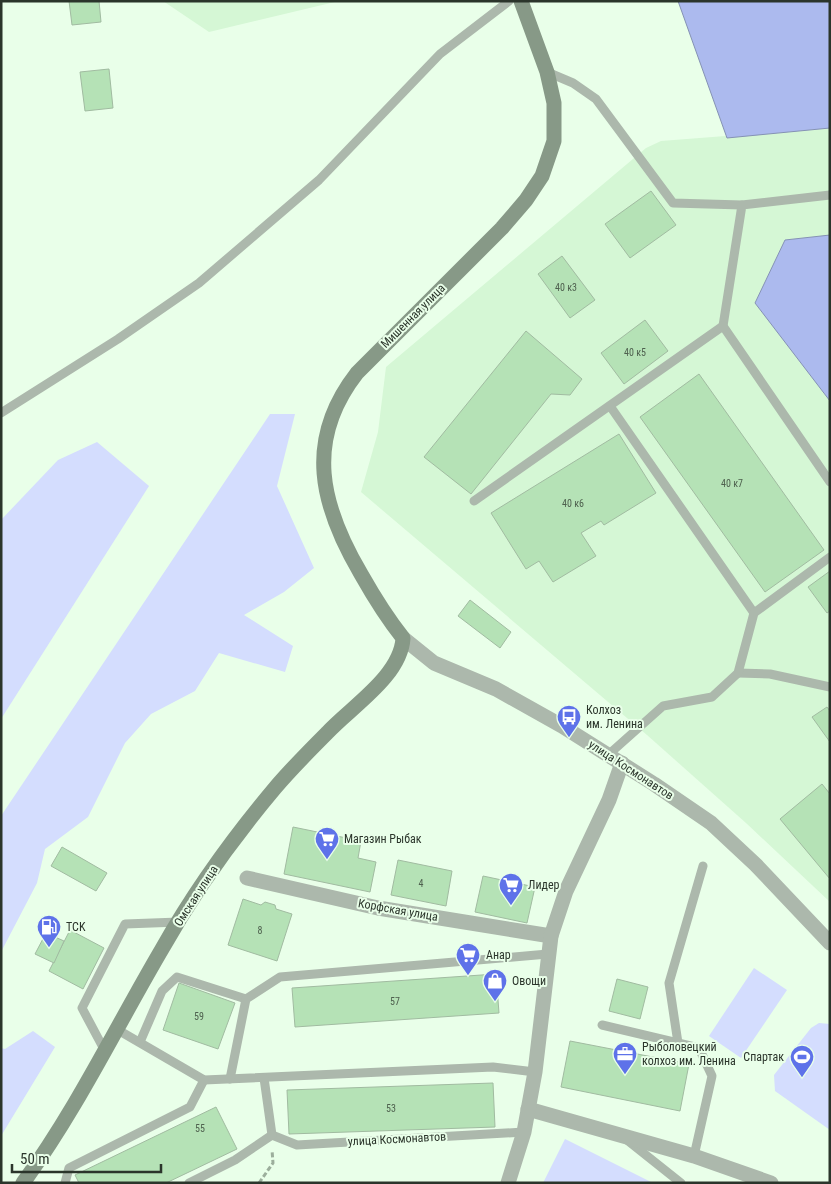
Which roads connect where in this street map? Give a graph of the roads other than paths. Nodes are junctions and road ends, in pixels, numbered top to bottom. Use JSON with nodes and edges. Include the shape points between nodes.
{"nodes":[{"id":1,"x":509,"y":1,"type":"edge"},
{"id":2,"x":522,"y":1,"type":"edge"},
{"id":3,"x":547,"y":72,"type":"junction"},
{"id":4,"x":830,"y":194,"type":"edge"},
{"id":5,"x":742,"y":205,"type":"junction"},
{"id":6,"x":723,"y":326,"type":"junction"},
{"id":7,"x":610,"y":406,"type":"junction"},
{"id":8,"x":1,"y":413,"type":"edge"},
{"id":9,"x":830,"y":482,"type":"edge"},
{"id":10,"x":474,"y":501,"type":"dead end"},
{"id":11,"x":830,"y":557,"type":"edge"},
{"id":12,"x":754,"y":613,"type":"junction"},
{"id":13,"x":403,"y":638,"type":"junction"},
{"id":14,"x":738,"y":673,"type":"junction"},
{"id":15,"x":830,"y":687,"type":"edge"},
{"id":16,"x":608,"y":755,"type":"junction"},
{"id":17,"x":622,"y":763,"type":"junction"},
{"id":18,"x":703,"y":866,"type":"dead end"},
{"id":19,"x":247,"y":878,"type":"dead end"},
{"id":20,"x":179,"y":922,"type":"junction"},
{"id":21,"x":550,"y":936,"type":"junction"},
{"id":22,"x":830,"y":943,"type":"edge"},
{"id":23,"x":548,"y":954,"type":"junction"},
{"id":24,"x":246,"y":999,"type":"junction"},
{"id":25,"x":602,"y":1025,"type":"dead end"},
{"id":26,"x":118,"y":1030,"type":"junction"},
{"id":27,"x":140,"y":1042,"type":"junction"},
{"id":28,"x":678,"y":1043,"type":"junction"},
{"id":29,"x":106,"y":1053,"type":"junction"},
{"id":30,"x":535,"y":1072,"type":"junction"},
{"id":31,"x":264,"y":1078,"type":"junction"},
{"id":32,"x":230,"y":1079,"type":"junction"},
{"id":33,"x":204,"y":1080,"type":"junction"},
{"id":34,"x":528,"y":1110,"type":"junction"},
{"id":35,"x":524,"y":1132,"type":"junction"},
{"id":36,"x":272,"y":1135,"type":"junction"},
{"id":37,"x":621,"y":1135,"type":"junction"},
{"id":38,"x":694,"y":1156,"type":"junction"},
{"id":39,"x":23,"y":1183,"type":"edge"},
{"id":40,"x":65,"y":1183,"type":"edge"},
{"id":41,"x":189,"y":1183,"type":"edge"},
{"id":42,"x":508,"y":1183,"type":"edge"},
{"id":43,"x":680,"y":1183,"type":"edge"},
{"id":44,"x":771,"y":1183,"type":"edge"}],
"edges":[{"from":1,"to":8,"type":"lane","via":[[440,54],[319,180],[199,283]]},
{"from":2,"to":3,"type":"main road","name":"Мишенная улица"},
{"from":3,"to":5,"type":"lane","via":[[573,83],[596,99],[673,203]]},
{"from":3,"to":13,"type":"main road","name":"Мишенная улица","via":[[555,124],[554,141],[542,176],[502,228],[357,373],[341,396],[327,435],[323,471],[330,511],[350,556],[385,615]]},
{"from":4,"to":5,"type":"lane"},
{"from":5,"to":6,"type":"lane"},
{"from":6,"to":7,"type":"lane"},
{"from":6,"to":9,"type":"lane"},
{"from":7,"to":10,"type":"lane"},
{"from":7,"to":12,"type":"lane"},
{"from":11,"to":12,"type":"lane"},
{"from":12,"to":14,"type":"lane"},
{"from":13,"to":16,"type":"street","name":"улица Космонавтов","via":[[434,663],[514,699]]},
{"from":13,"to":20,"type":"main road","name":"Омская улица","via":[[392,668],[327,732],[254,814]]},
{"from":14,"to":15,"type":"lane","via":[[770,674]]},
{"from":14,"to":16,"type":"lane","via":[[712,697],[663,706]]},
{"from":16,"to":17,"type":"street","name":"улица Космонавтов"},
{"from":17,"to":21,"type":"street","via":[[609,800],[566,891]]},
{"from":17,"to":22,"type":"street","name":"улица Космонавтов","via":[[711,823]]},
{"from":18,"to":28,"type":"lane","via":[[669,983]]},
{"from":19,"to":21,"type":"street","name":"Корфская улица","via":[[378,908]]},
{"from":20,"to":26,"type":"main road","name":"Омская улица"},
{"from":20,"to":29,"type":"lane","via":[[125,924],[82,1008]]},
{"from":21,"to":23,"type":"street"},
{"from":23,"to":24,"type":"lane","via":[[280,978]]},
{"from":23,"to":30,"type":"street"},
{"from":24,"to":27,"type":"lane","via":[[177,977],[162,991]]},
{"from":24,"to":32,"type":"lane"},
{"from":25,"to":28,"type":"lane"},
{"from":26,"to":27,"type":"lane"},
{"from":26,"to":29,"type":"main road","name":"Омская улица"},
{"from":27,"to":33,"type":"lane"},
{"from":28,"to":38,"type":"lane","via":[[699,1048],[712,1076]]},
{"from":29,"to":39,"type":"main road","name":"Омская улица"},
{"from":30,"to":31,"type":"lane","via":[[493,1067]]},
{"from":30,"to":34,"type":"street"},
{"from":31,"to":32,"type":"lane"},
{"from":31,"to":36,"type":"lane"},
{"from":32,"to":33,"type":"lane"},
{"from":33,"to":40,"type":"lane","via":[[190,1108],[69,1168]]},
{"from":34,"to":35,"type":"street"},
{"from":34,"to":37,"type":"street"},
{"from":35,"to":36,"type":"lane","name":"улица Космонавтов","via":[[297,1145]]},
{"from":35,"to":42,"type":"street"},
{"from":36,"to":41,"type":"lane","via":[[235,1160]]},
{"from":37,"to":38,"type":"street"},
{"from":37,"to":43,"type":"lane"},
{"from":38,"to":44,"type":"street"}]}
